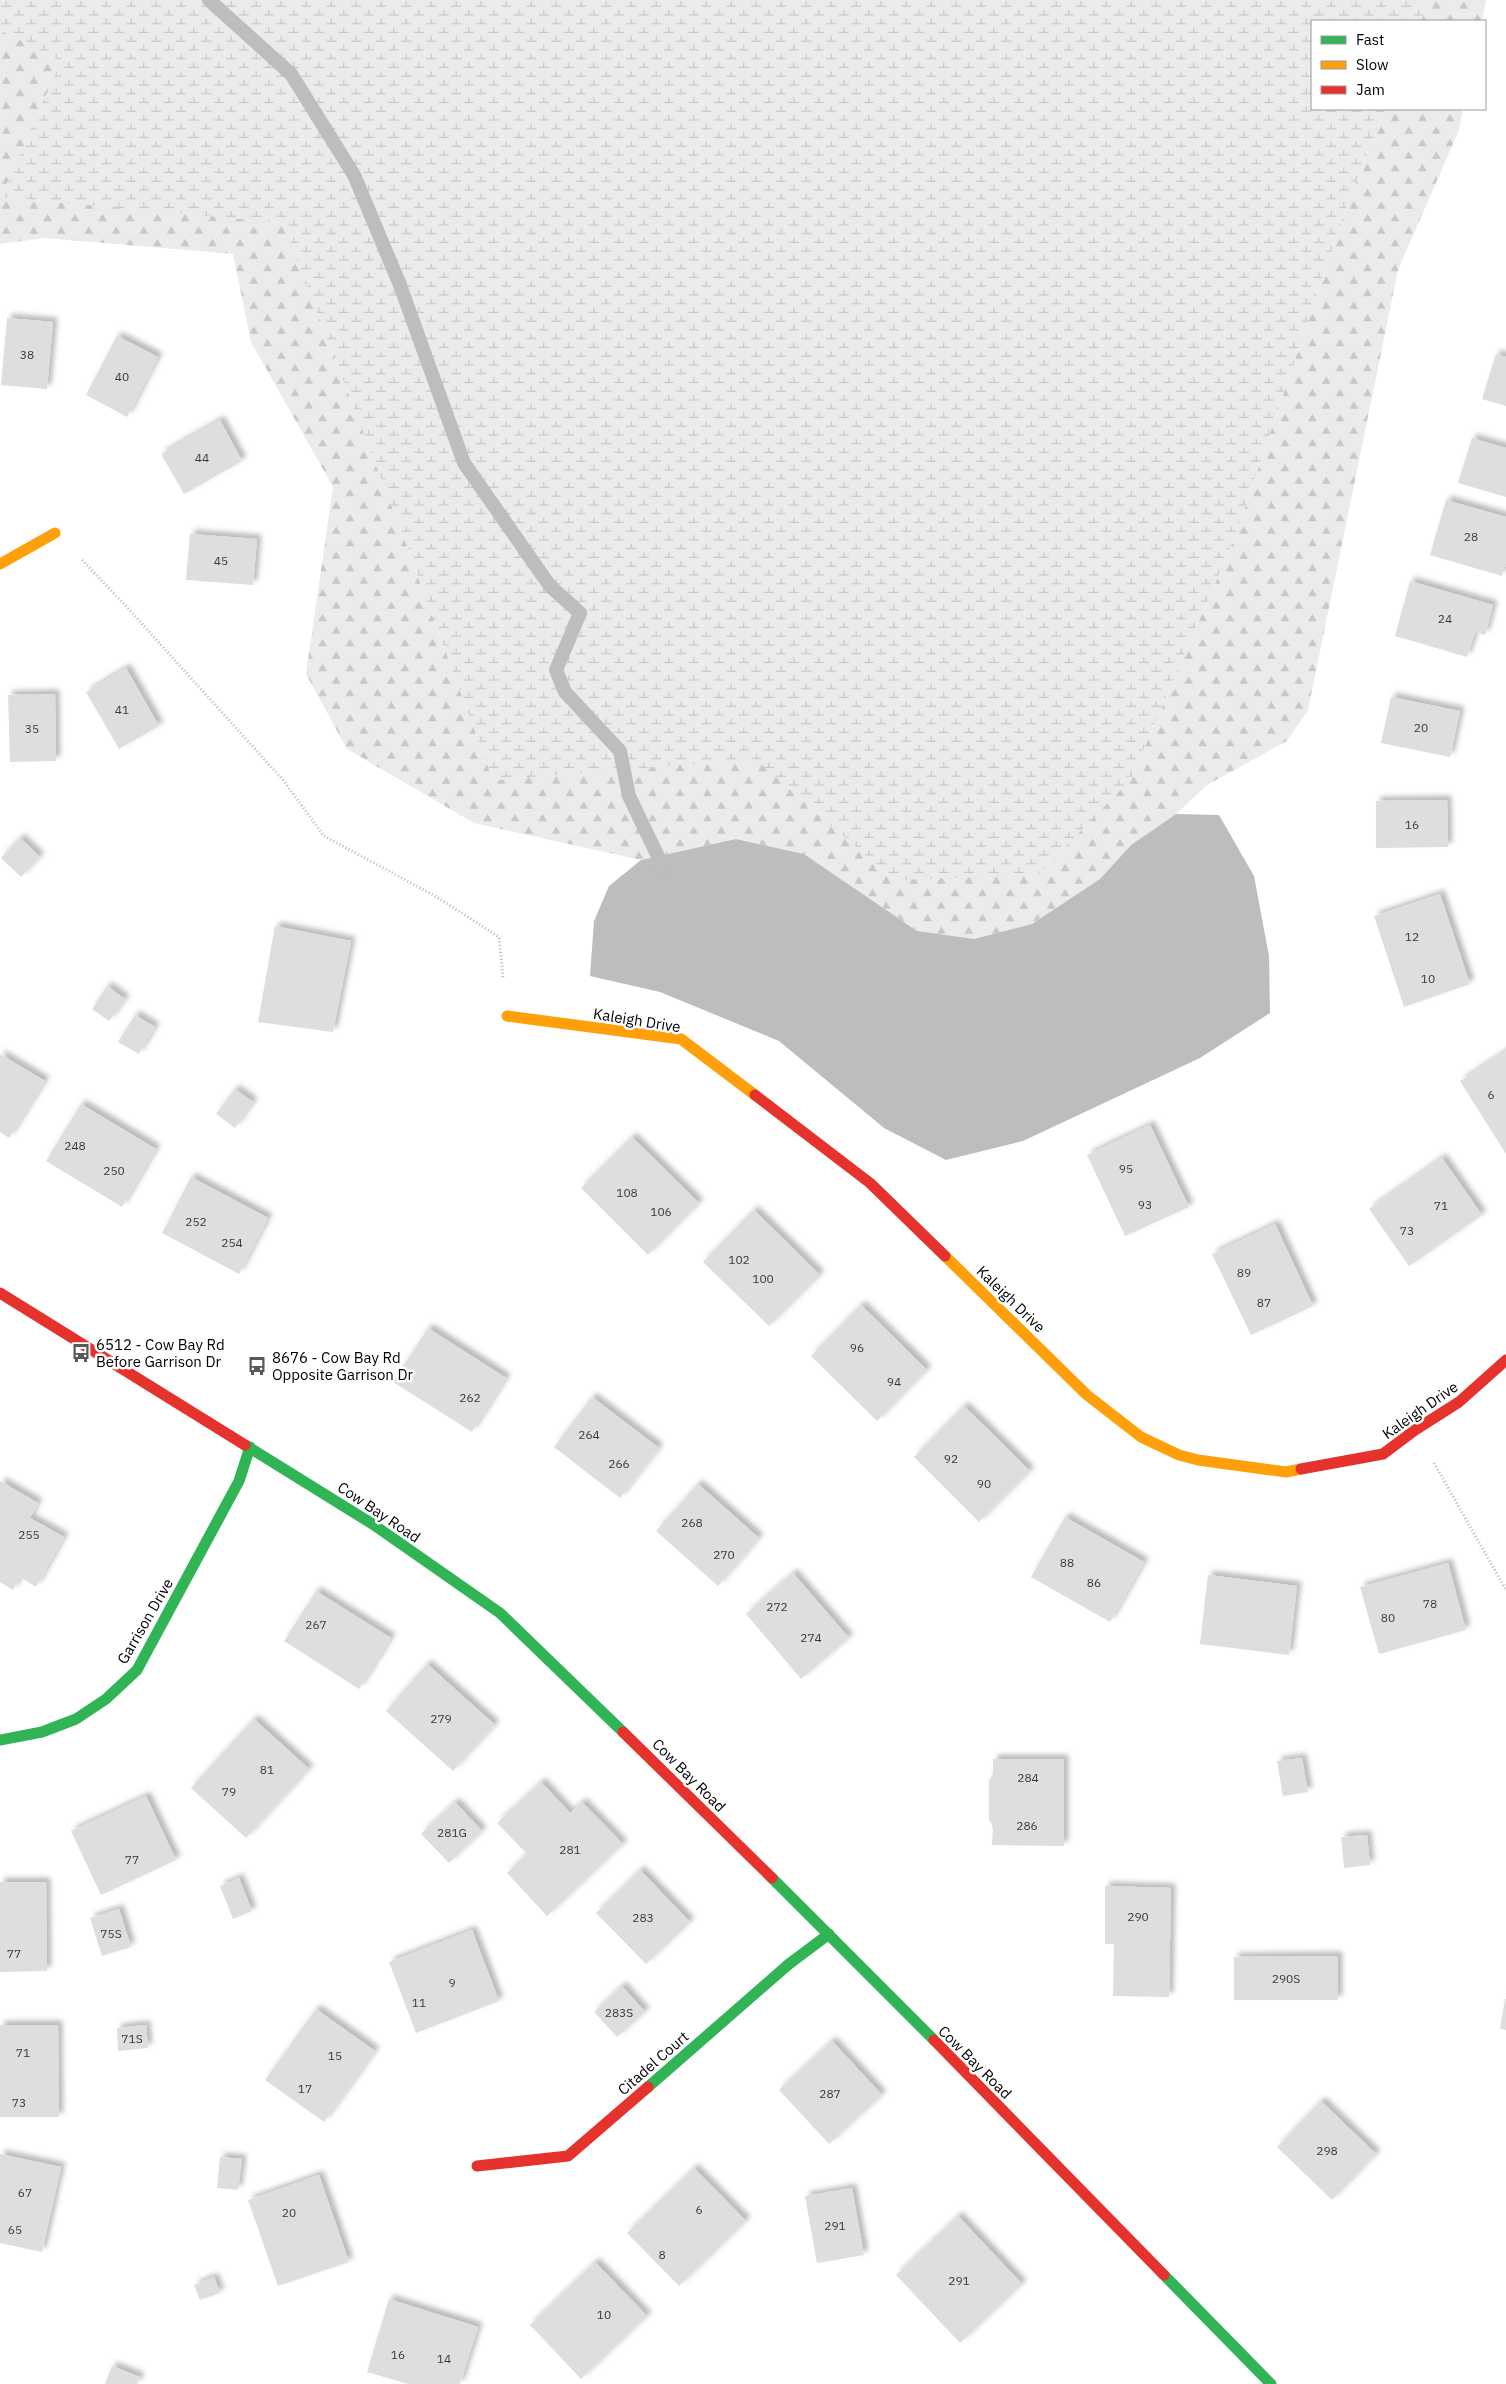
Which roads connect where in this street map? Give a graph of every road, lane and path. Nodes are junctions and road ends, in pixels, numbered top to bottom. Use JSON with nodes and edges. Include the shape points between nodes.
{"nodes":[{"id":1,"x":55,"y":533,"type":"joint"},
{"id":2,"x":0,"y":564,"type":"edge"},
{"id":3,"x":507,"y":1016,"type":"joint"},
{"id":4,"x":0,"y":1292,"type":"edge"},
{"id":5,"x":1506,"y":1360,"type":"edge"},
{"id":6,"x":1415,"y":1430,"type":"junction"},
{"id":7,"x":250,"y":1447,"type":"junction"},
{"id":8,"x":1506,"y":1590,"type":"edge"},
{"id":9,"x":0,"y":1740,"type":"edge"},
{"id":10,"x":828,"y":1934,"type":"junction"},
{"id":11,"x":477,"y":2166,"type":"dead end"},
{"id":12,"x":1271,"y":2384,"type":"edge"}],
"edges":[{"from":1,"to":2,"type":"street"},
{"from":1,"to":3,"type":"path","via":[[126,605],[284,780],[324,836],[435,896],[499,937]]},
{"from":3,"to":6,"type":"street","name":"Kaleigh Drive","via":[[681,1039],[870,1183],[1087,1395],[1141,1437],[1179,1455],[1286,1472],[1383,1454]]},
{"from":4,"to":7,"type":"street","name":"Cow Bay Road"},
{"from":5,"to":6,"type":"street","name":"Kaleigh Drive","via":[[1460,1402]]},
{"from":6,"to":8,"type":"path"},
{"from":7,"to":9,"type":"street","name":"Garrison Drive","via":[[239,1481],[137,1670],[118,1691],[70,1723],[36,1735]]},
{"from":7,"to":10,"type":"street","name":"Cow Bay Road","via":[[374,1525],[500,1613]]},
{"from":10,"to":11,"type":"street","name":"Citadel Court","via":[[789,1964],[568,2156]]},
{"from":10,"to":12,"type":"street","name":"Cow Bay Road"}]}
